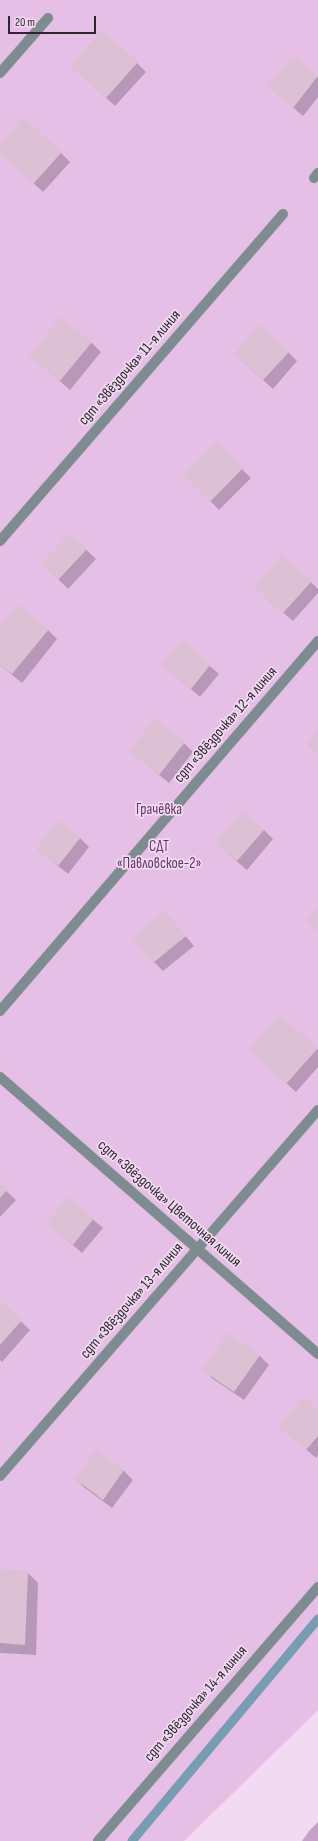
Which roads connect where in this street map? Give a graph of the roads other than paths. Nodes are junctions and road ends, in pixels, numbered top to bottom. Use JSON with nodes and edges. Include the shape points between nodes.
{"nodes":[{"id":1,"x":48,"y":18,"type":"dead end"},
{"id":2,"x":0,"y":73,"type":"edge"},
{"id":3,"x":283,"y":214,"type":"dead end"},
{"id":4,"x":0,"y":541,"type":"edge"},
{"id":5,"x":318,"y":641,"type":"edge"},
{"id":6,"x":0,"y":1011,"type":"edge"},
{"id":7,"x":0,"y":1077,"type":"edge"},
{"id":8,"x":318,"y":1110,"type":"edge"},
{"id":9,"x":198,"y":1249,"type":"junction"},
{"id":10,"x":318,"y":1354,"type":"edge"},
{"id":11,"x":0,"y":1476,"type":"edge"},
{"id":12,"x":318,"y":1587,"type":"edge"},
{"id":13,"x":98,"y":1841,"type":"edge"}],
"edges":[{"from":1,"to":2,"type":"street"},
{"from":3,"to":4,"type":"street","name":"сдт «Звёздочка» 11-я линия"},
{"from":5,"to":6,"type":"street","name":"сдт «Звёздочка» 12-я линия"},
{"from":7,"to":9,"type":"street","name":"сдт «Звёздочка» Цветочная линия"},
{"from":8,"to":9,"type":"street","name":"сдт «Звёздочка» 13-я линия"},
{"from":9,"to":10,"type":"street","name":"сдт «Звёздочка» Цветочная линия"},
{"from":9,"to":11,"type":"street","name":"сдт «Звёздочка» 13-я линия"},
{"from":12,"to":13,"type":"street","name":"сдт «Звёздочка» 14-я линия"}]}
